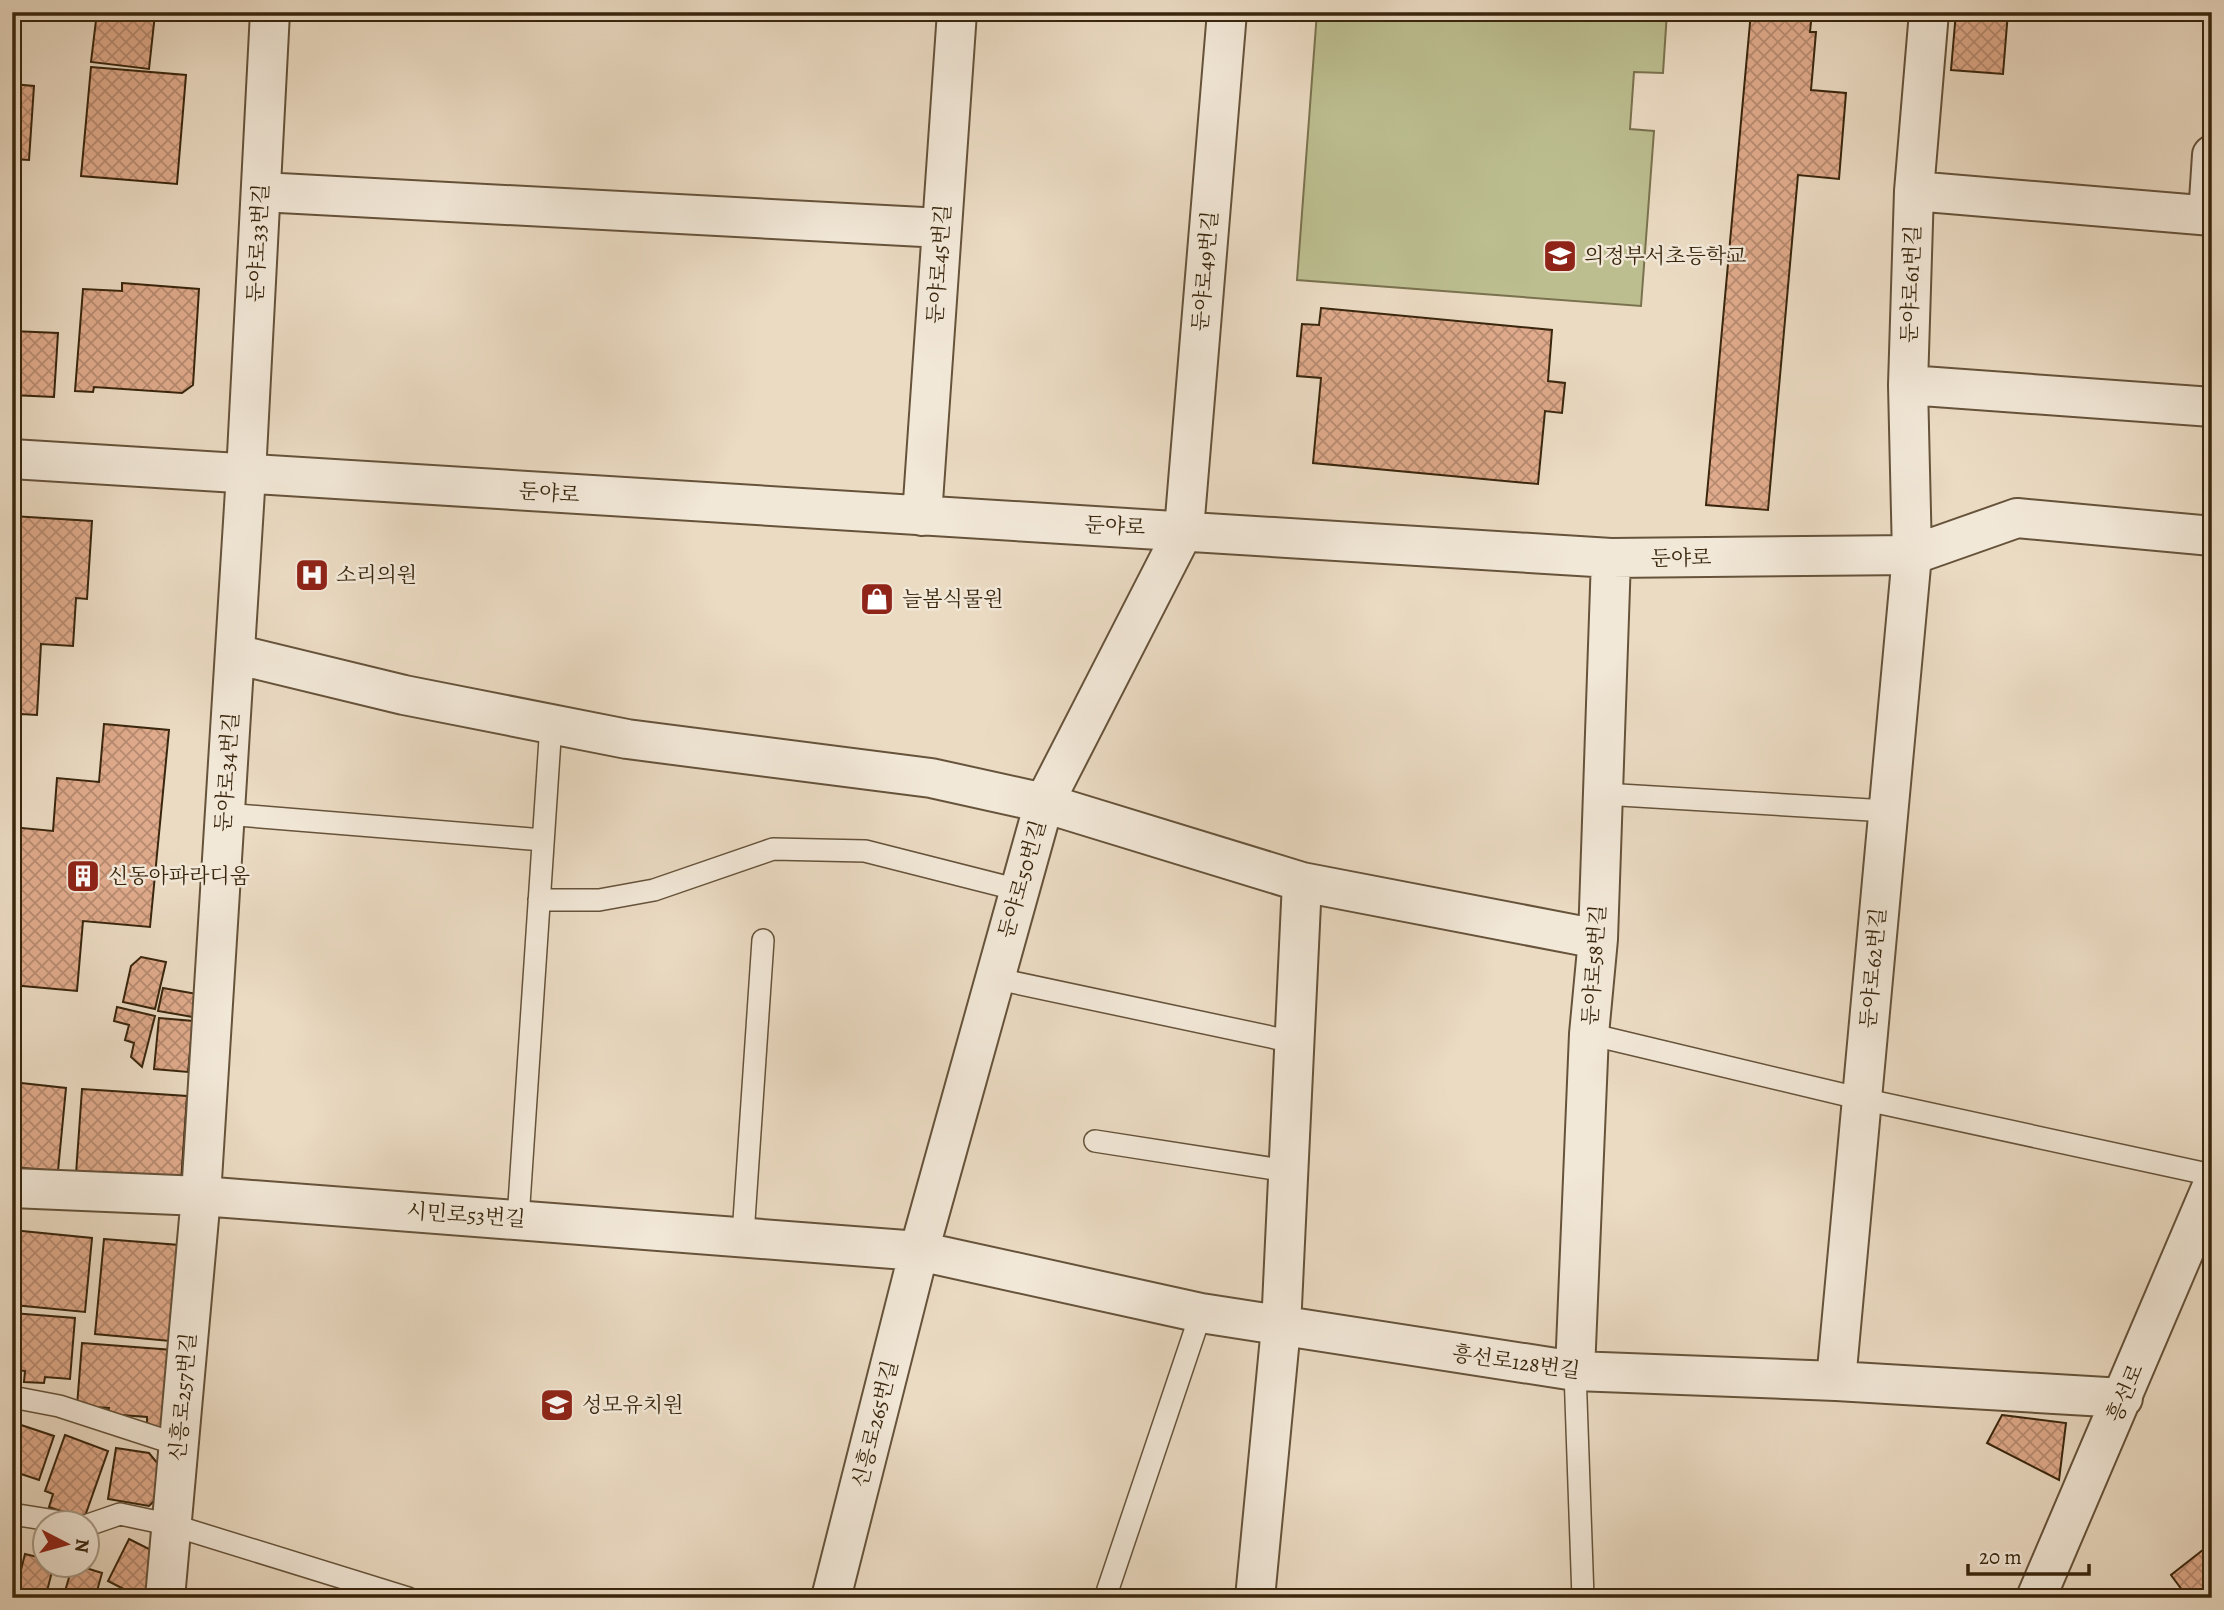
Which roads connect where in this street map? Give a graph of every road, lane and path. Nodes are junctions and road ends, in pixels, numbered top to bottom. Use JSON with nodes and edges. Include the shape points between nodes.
{"nodes":[{"id":1,"x":270,"y":12,"type":"edge"},
{"id":2,"x":957,"y":12,"type":"edge"},
{"id":3,"x":1227,"y":12,"type":"edge"},
{"id":4,"x":1928,"y":12,"type":"edge"},
{"id":5,"x":2212,"y":155,"type":"edge"},
{"id":6,"x":1914,"y":191,"type":"junction"},
{"id":7,"x":261,"y":192,"type":"junction"},
{"id":8,"x":2210,"y":216,"type":"edge"},
{"id":9,"x":942,"y":228,"type":"junction"},
{"id":10,"x":1908,"y":385,"type":"junction"},
{"id":11,"x":2212,"y":407,"type":"edge"},
{"id":12,"x":12,"y":459,"type":"edge"},
{"id":13,"x":246,"y":474,"type":"junction"},
{"id":14,"x":922,"y":516,"type":"junction"},
{"id":15,"x":1184,"y":530,"type":"junction"},
{"id":16,"x":2212,"y":536,"type":"edge"},
{"id":17,"x":1912,"y":555,"type":"junction"},
{"id":18,"x":1611,"y":558,"type":"junction"},
{"id":19,"x":235,"y":654,"type":"junction"},
{"id":20,"x":551,"y":724,"type":"junction"},
{"id":21,"x":1603,"y":794,"type":"junction"},
{"id":22,"x":1044,"y":803,"type":"junction"},
{"id":23,"x":1887,"y":811,"type":"junction"},
{"id":24,"x":225,"y":814,"type":"junction"},
{"id":25,"x":543,"y":840,"type":"junction"},
{"id":26,"x":1302,"y":882,"type":"junction"},
{"id":27,"x":1018,"y":890,"type":"junction"},
{"id":28,"x":539,"y":900,"type":"junction"},
{"id":29,"x":1598,"y":939,"type":"junction"},
{"id":30,"x":763,"y":940,"type":"dead end"},
{"id":31,"x":993,"y":978,"type":"junction"},
{"id":32,"x":1589,"y":1034,"type":"junction"},
{"id":33,"x":1294,"y":1042,"type":"junction"},
{"id":34,"x":1862,"y":1099,"type":"junction"},
{"id":35,"x":1095,"y":1141,"type":"dead end"},
{"id":36,"x":1288,"y":1171,"type":"junction"},
{"id":37,"x":2212,"y":1175,"type":"edge"},
{"id":38,"x":2212,"y":1186,"type":"edge"},
{"id":39,"x":12,"y":1188,"type":"edge"},
{"id":40,"x":201,"y":1196,"type":"junction"},
{"id":41,"x":518,"y":1219,"type":"junction"},
{"id":42,"x":743,"y":1236,"type":"junction"},
{"id":43,"x":919,"y":1251,"type":"junction"},
{"id":44,"x":1201,"y":1314,"type":"junction"},
{"id":45,"x":1281,"y":1327,"type":"junction"},
{"id":46,"x":1575,"y":1371,"type":"junction"},
{"id":47,"x":1836,"y":1381,"type":"junction"},
{"id":48,"x":12,"y":1398,"type":"edge"},
{"id":49,"x":2123,"y":1398,"type":"junction"},
{"id":50,"x":179,"y":1445,"type":"junction"},
{"id":51,"x":12,"y":1514,"type":"edge"},
{"id":52,"x":32,"y":1517,"type":"edge"},
{"id":53,"x":102,"y":1520,"type":"edge"},
{"id":54,"x":172,"y":1525,"type":"junction"},
{"id":55,"x":1261,"y":1596,"type":"edge"},
{"id":56,"x":165,"y":1598,"type":"edge"},
{"id":57,"x":408,"y":1598,"type":"edge"},
{"id":58,"x":831,"y":1598,"type":"edge"},
{"id":59,"x":1105,"y":1598,"type":"edge"},
{"id":60,"x":1583,"y":1598,"type":"edge"},
{"id":61,"x":2036,"y":1598,"type":"edge"}],
"edges":[{"from":1,"to":7,"type":"street","name":"둔야로33번길"},
{"from":2,"to":9,"type":"street","name":"둔야로45번길"},
{"from":3,"to":15,"type":"street","name":"둔야로49번길"},
{"from":4,"to":6,"type":"street","name":"둔야로61번길"},
{"from":5,"to":8,"type":"street"},
{"from":6,"to":8,"type":"street"},
{"from":6,"to":10,"type":"street","name":"둔야로61번길"},
{"from":7,"to":9,"type":"street"},
{"from":7,"to":13,"type":"street","name":"둔야로33번길"},
{"from":9,"to":14,"type":"street","name":"둔야로45번길"},
{"from":10,"to":11,"type":"street"},
{"from":10,"to":17,"type":"street","name":"둔야로61번길"},
{"from":12,"to":13,"type":"street","name":"둔야로"},
{"from":13,"to":14,"type":"street","name":"둔야로"},
{"from":13,"to":19,"type":"street","name":"둔야로34번길"},
{"from":14,"to":15,"type":"street","name":"둔야로"},
{"from":15,"to":18,"type":"street","name":"둔야로"},
{"from":15,"to":22,"type":"street","name":"둔야로50번길"},
{"from":16,"to":17,"type":"street","name":"둔야로","via":[[2017,517]]},
{"from":17,"to":18,"type":"street","name":"둔야로"},
{"from":17,"to":23,"type":"street","name":"둔야로62번길"},
{"from":18,"to":21,"type":"street","name":"둔야로58번길"},
{"from":19,"to":20,"type":"street"},
{"from":19,"to":24,"type":"street","name":"둔야로34번길"},
{"from":20,"to":22,"type":"street","via":[[627,739],[931,778]]},
{"from":20,"to":25,"type":"lane"},
{"from":21,"to":23,"type":"lane"},
{"from":21,"to":29,"type":"street","name":"둔야로58번길"},
{"from":22,"to":26,"type":"street"},
{"from":22,"to":27,"type":"street","name":"둔야로50번길"},
{"from":23,"to":34,"type":"street","name":"둔야로62번길"},
{"from":24,"to":25,"type":"lane"},
{"from":24,"to":40,"type":"street","name":"둔야로34번길"},
{"from":25,"to":28,"type":"lane"},
{"from":26,"to":29,"type":"street"},
{"from":26,"to":33,"type":"street"},
{"from":27,"to":28,"type":"lane","via":[[865,851],[773,849],[654,890],[599,900]]},
{"from":27,"to":31,"type":"street","name":"둔야로50번길"},
{"from":28,"to":41,"type":"lane"},
{"from":29,"to":32,"type":"street","name":"둔야로58번길"},
{"from":30,"to":42,"type":"lane"},
{"from":31,"to":33,"type":"lane"},
{"from":31,"to":43,"type":"street","name":"둔야로50번길"},
{"from":32,"to":34,"type":"lane"},
{"from":32,"to":46,"type":"street","name":"둔야로58번길"},
{"from":33,"to":36,"type":"street"},
{"from":34,"to":37,"type":"lane"},
{"from":34,"to":47,"type":"street","name":"둔야로62번길"},
{"from":35,"to":36,"type":"lane"},
{"from":36,"to":45,"type":"street"},
{"from":38,"to":49,"type":"street","name":"흥선로"},
{"from":39,"to":40,"type":"street","name":"시민로53번길"},
{"from":40,"to":41,"type":"street","name":"시민로53번길"},
{"from":40,"to":50,"type":"street","name":"신흥로257번길"},
{"from":41,"to":42,"type":"street","name":"시민로53번길"},
{"from":42,"to":43,"type":"street","name":"시민로53번길"},
{"from":43,"to":44,"type":"street","name":"흥선로128번길"},
{"from":43,"to":58,"type":"street","name":"신흥로265번길"},
{"from":44,"to":45,"type":"street","name":"흥선로128번길"},
{"from":44,"to":59,"type":"lane"},
{"from":45,"to":46,"type":"street","name":"흥선로128번길"},
{"from":45,"to":55,"type":"street"},
{"from":46,"to":47,"type":"street","name":"흥선로128번길"},
{"from":46,"to":60,"type":"lane"},
{"from":47,"to":49,"type":"street","name":"흥선로128번길"},
{"from":48,"to":50,"type":"lane","via":[[59,1406]]},
{"from":49,"to":61,"type":"street","name":"흥선로"},
{"from":50,"to":54,"type":"street","name":"신흥로257번길"},
{"from":51,"to":52,"type":"lane"},
{"from":53,"to":54,"type":"lane","via":[[120,1514]]},
{"from":54,"to":56,"type":"street","name":"신흥로257번길"},
{"from":54,"to":57,"type":"lane"}]}
